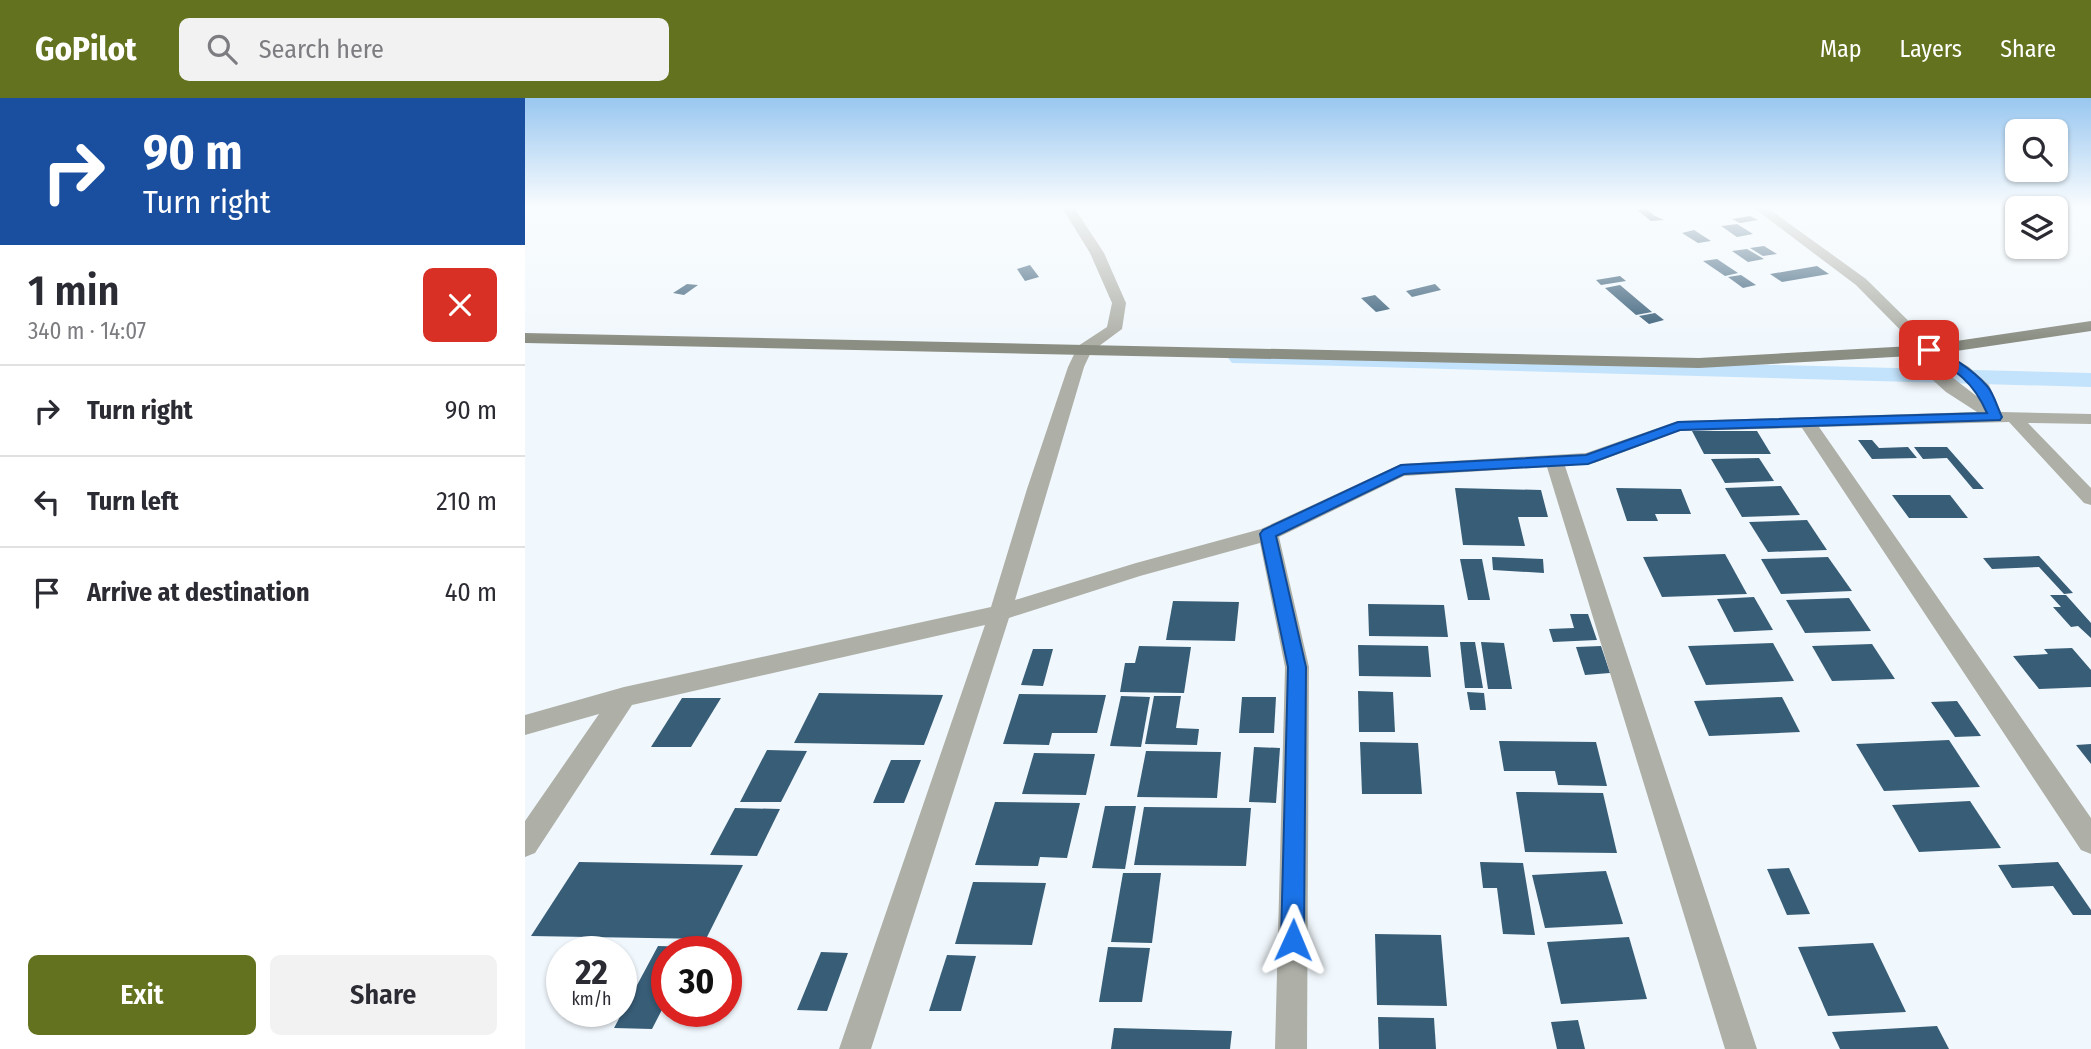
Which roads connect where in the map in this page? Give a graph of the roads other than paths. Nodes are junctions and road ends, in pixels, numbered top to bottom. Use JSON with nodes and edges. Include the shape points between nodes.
{"nodes":[{"id":1,"x":1095,"y":250,"type":"edge"},
{"id":2,"x":1818,"y":250,"type":"edge"},
{"id":3,"x":2091,"y":326,"type":"edge"},
{"id":4,"x":525,"y":338,"type":"edge"},
{"id":5,"x":1084,"y":349,"type":"junction"},
{"id":6,"x":1929,"y":350,"type":"junction"},
{"id":7,"x":1908,"y":351,"type":"junction"},
{"id":8,"x":2004,"y":417,"type":"junction"},
{"id":9,"x":2091,"y":419,"type":"edge"},
{"id":10,"x":1807,"y":422,"type":"junction"},
{"id":11,"x":1555,"y":463,"type":"junction"},
{"id":12,"x":2091,"y":499,"type":"edge"},
{"id":13,"x":1268,"y":534,"type":"junction"},
{"id":14,"x":1000,"y":613,"type":"junction"},
{"id":15,"x":624,"y":697,"type":"junction"},
{"id":16,"x":525,"y":725,"type":"edge"},
{"id":17,"x":2091,"y":841,"type":"edge"},
{"id":18,"x":525,"y":844,"type":"edge"},
{"id":19,"x":855,"y":1049,"type":"edge"},
{"id":20,"x":1291,"y":1049,"type":"edge"},
{"id":21,"x":1741,"y":1049,"type":"edge"}],
"edges":[{"from":1,"to":5,"type":"street","via":[[1119,303],[1114,329]]},
{"from":2,"to":6,"type":"street","via":[[1861,282]]},
{"from":3,"to":6,"type":"street"},
{"from":4,"to":5,"type":"street"},
{"from":5,"to":7,"type":"street","via":[[1699,363]]},
{"from":5,"to":14,"type":"street"},
{"from":6,"to":7,"type":"street"},
{"from":6,"to":8,"type":"street","via":[[1963,370]]},
{"from":7,"to":8,"type":"street","via":[[1952,388]]},
{"from":8,"to":9,"type":"street"},
{"from":8,"to":10,"type":"street"},
{"from":8,"to":12,"type":"street"},
{"from":10,"to":11,"type":"street","via":[[1678,426],[1588,459]]},
{"from":10,"to":17,"type":"street"},
{"from":11,"to":13,"type":"street","via":[[1401,470]]},
{"from":11,"to":21,"type":"street"},
{"from":13,"to":14,"type":"street"},
{"from":13,"to":20,"type":"street","via":[[1297,667]]},
{"from":14,"to":15,"type":"street"},
{"from":14,"to":19,"type":"street"},
{"from":15,"to":16,"type":"street"},
{"from":15,"to":18,"type":"street"}]}
